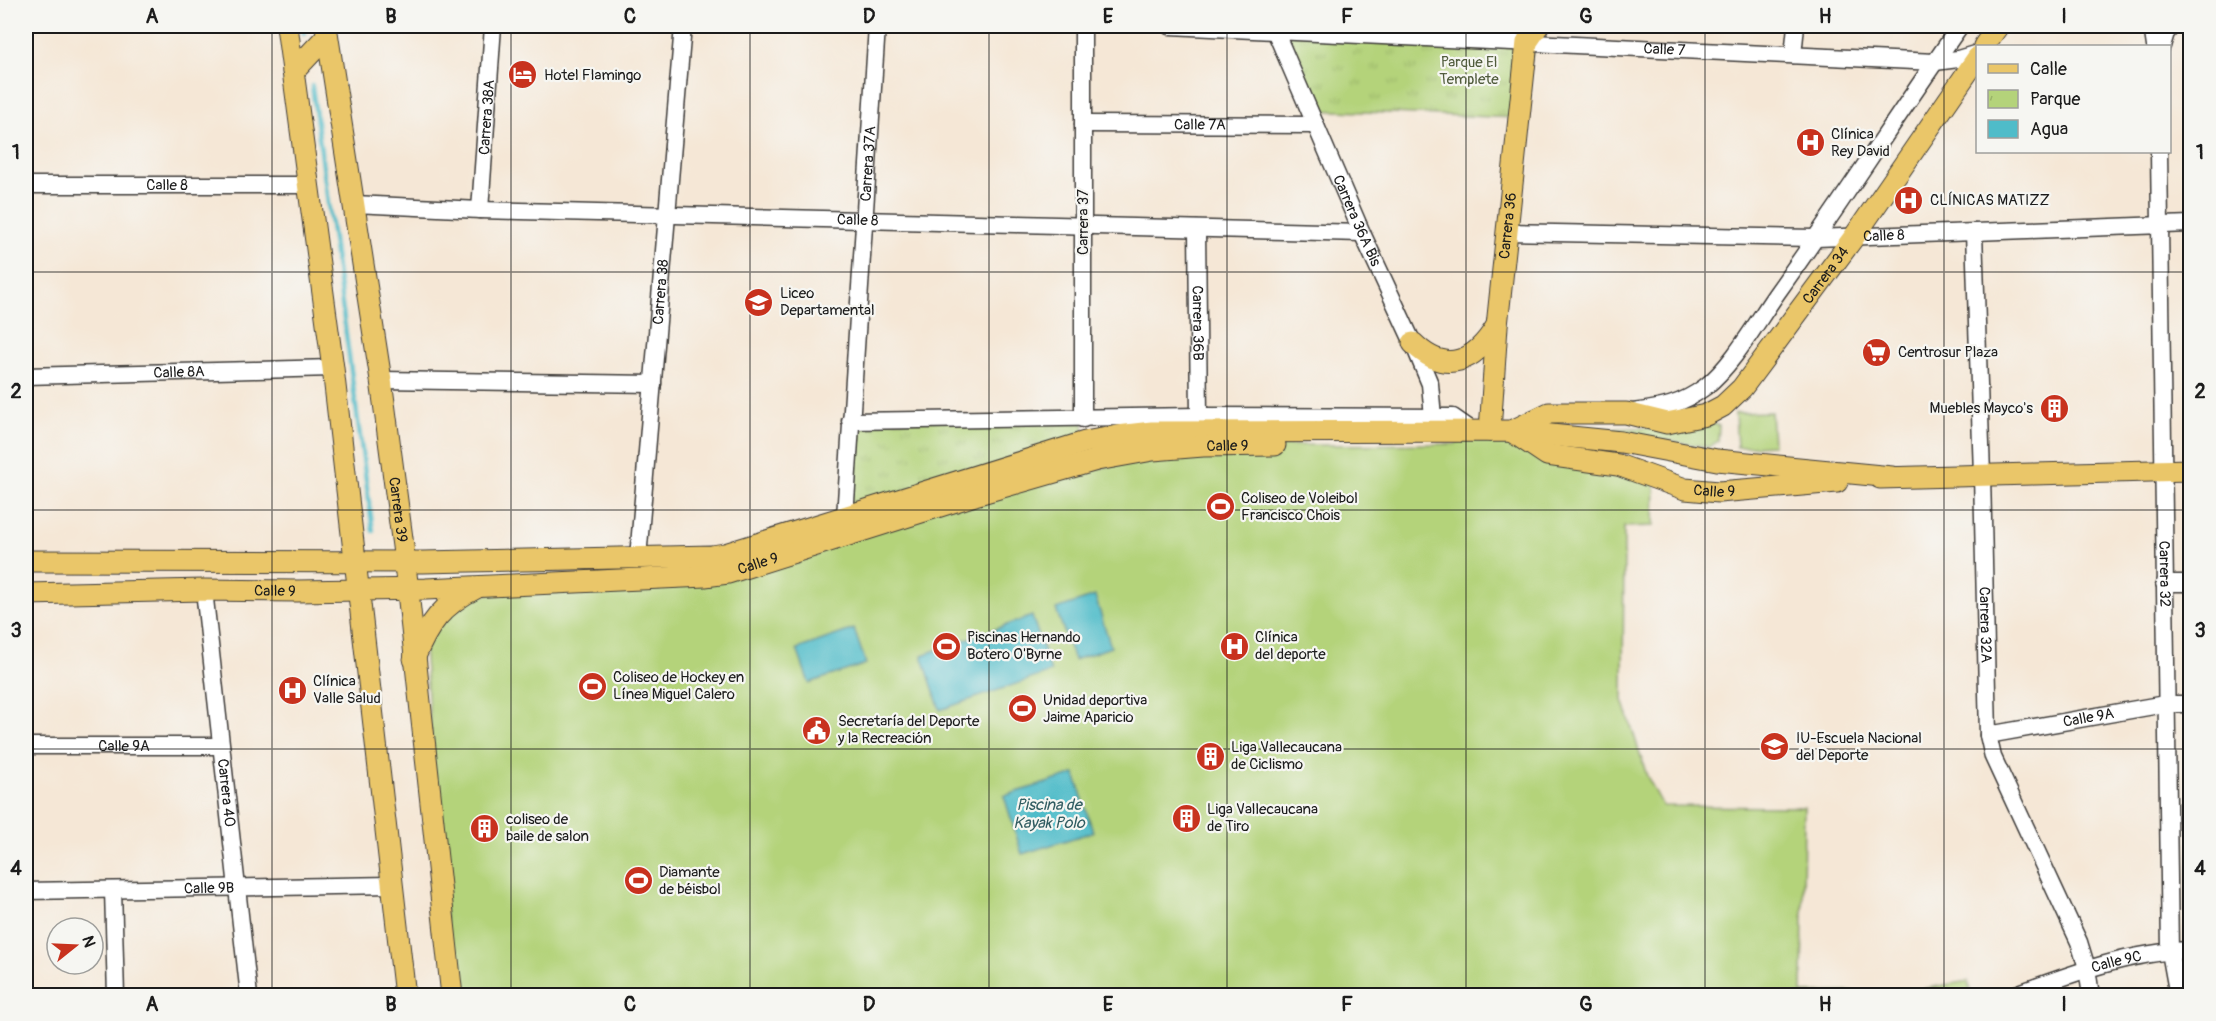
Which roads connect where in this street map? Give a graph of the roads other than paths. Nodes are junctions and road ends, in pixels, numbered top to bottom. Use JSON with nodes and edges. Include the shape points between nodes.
{"nodes":[{"id":1,"x":287,"y":26,"type":"edge"},
{"id":2,"x":493,"y":26,"type":"edge"},
{"id":3,"x":683,"y":26,"type":"edge"},
{"id":4,"x":877,"y":26,"type":"edge"},
{"id":5,"x":1083,"y":26,"type":"edge"},
{"id":6,"x":1170,"y":26,"type":"edge"},
{"id":7,"x":1796,"y":26,"type":"edge"},
{"id":8,"x":1960,"y":26,"type":"edge"},
{"id":9,"x":1998,"y":26,"type":"edge"},
{"id":10,"x":2152,"y":26,"type":"edge"},
{"id":11,"x":2172,"y":26,"type":"edge"},
{"id":12,"x":1274,"y":28,"type":"edge"},
{"id":13,"x":327,"y":31,"type":"edge"},
{"id":14,"x":1407,"y":31,"type":"edge"},
{"id":15,"x":1533,"y":34,"type":"edge"},
{"id":16,"x":1985,"y":45,"type":"edge"},
{"id":17,"x":2155,"y":45,"type":"edge"},
{"id":18,"x":2162,"y":45,"type":"edge"},
{"id":19,"x":1793,"y":55,"type":"junction"},
{"id":20,"x":1976,"y":55,"type":"edge"},
{"id":21,"x":1976,"y":56,"type":"edge"},
{"id":22,"x":1935,"y":62,"type":"junction"},
{"id":23,"x":293,"y":72,"type":"junction"},
{"id":24,"x":1083,"y":124,"type":"junction"},
{"id":25,"x":1316,"y":125,"type":"junction"},
{"id":26,"x":2159,"y":153,"type":"edge"},
{"id":27,"x":26,"y":185,"type":"edge"},
{"id":28,"x":308,"y":185,"type":"junction"},
{"id":29,"x":354,"y":204,"type":"junction"},
{"id":30,"x":480,"y":210,"type":"junction"},
{"id":31,"x":667,"y":215,"type":"junction"},
{"id":32,"x":863,"y":220,"type":"junction"},
{"id":33,"x":2160,"y":224,"type":"junction"},
{"id":34,"x":2190,"y":224,"type":"edge"},
{"id":35,"x":1083,"y":226,"type":"junction"},
{"id":36,"x":1197,"y":230,"type":"junction"},
{"id":37,"x":1506,"y":232,"type":"junction"},
{"id":38,"x":1974,"y":232,"type":"junction"},
{"id":39,"x":1362,"y":233,"type":"junction"},
{"id":40,"x":1854,"y":237,"type":"junction"},
{"id":41,"x":1816,"y":238,"type":"junction"},
{"id":42,"x":1497,"y":326,"type":"junction"},
{"id":43,"x":1413,"y":343,"type":"junction"},
{"id":44,"x":333,"y":368,"type":"junction"},
{"id":45,"x":26,"y":376,"type":"edge"},
{"id":46,"x":381,"y":380,"type":"junction"},
{"id":47,"x":653,"y":384,"type":"junction"},
{"id":48,"x":1626,"y":413,"type":"junction"},
{"id":49,"x":1199,"y":417,"type":"junction"},
{"id":50,"x":1433,"y":417,"type":"junction"},
{"id":51,"x":1083,"y":419,"type":"junction"},
{"id":52,"x":850,"y":421,"type":"junction"},
{"id":53,"x":1481,"y":431,"type":"junction"},
{"id":54,"x":1511,"y":431,"type":"junction"},
{"id":55,"x":1001,"y":468,"type":"junction"},
{"id":56,"x":2190,"y":470,"type":"edge"},
{"id":57,"x":2162,"y":471,"type":"junction"},
{"id":58,"x":1983,"y":475,"type":"junction"},
{"id":59,"x":1892,"y":477,"type":"junction"},
{"id":60,"x":1023,"y":481,"type":"junction"},
{"id":61,"x":845,"y":517,"type":"junction"},
{"id":62,"x":638,"y":558,"type":"junction"},
{"id":63,"x":26,"y":561,"type":"edge"},
{"id":64,"x":356,"y":561,"type":"junction"},
{"id":65,"x":404,"y":562,"type":"junction"},
{"id":66,"x":2190,"y":582,"type":"edge"},
{"id":67,"x":2164,"y":583,"type":"junction"},
{"id":68,"x":481,"y":585,"type":"junction"},
{"id":69,"x":359,"y":589,"type":"junction"},
{"id":70,"x":407,"y":589,"type":"junction"},
{"id":71,"x":204,"y":590,"type":"junction"},
{"id":72,"x":26,"y":594,"type":"edge"},
{"id":73,"x":414,"y":659,"type":"junction"},
{"id":74,"x":2165,"y":704,"type":"junction"},
{"id":75,"x":2190,"y":704,"type":"edge"},
{"id":76,"x":1988,"y":735,"type":"junction"},
{"id":77,"x":26,"y":746,"type":"edge"},
{"id":78,"x":221,"y":746,"type":"junction"},
{"id":79,"x":392,"y":885,"type":"junction"},
{"id":80,"x":237,"y":887,"type":"junction"},
{"id":81,"x":113,"y":890,"type":"junction"},
{"id":82,"x":26,"y":891,"type":"edge"},
{"id":83,"x":2190,"y":950,"type":"edge"},
{"id":84,"x":2170,"y":952,"type":"junction"},
{"id":85,"x":2087,"y":968,"type":"junction"},
{"id":86,"x":116,"y":996,"type":"edge"},
{"id":87,"x":249,"y":996,"type":"edge"},
{"id":88,"x":405,"y":996,"type":"edge"},
{"id":89,"x":452,"y":996,"type":"edge"},
{"id":90,"x":2011,"y":996,"type":"edge"},
{"id":91,"x":2091,"y":996,"type":"edge"},
{"id":92,"x":2178,"y":996,"type":"edge"}],
"edges":[{"from":1,"to":23,"type":"main road"},
{"from":2,"to":30,"type":"street","name":"Carrera 38A"},
{"from":3,"to":31,"type":"street","name":"Carrera 38"},
{"from":4,"to":32,"type":"street","name":"Carrera 37A"},
{"from":5,"to":24,"type":"street","name":"Carrera 37"},
{"from":6,"to":12,"type":"street","name":"Calle 7"},
{"from":7,"to":19,"type":"street"},
{"from":8,"to":22,"type":"street","name":"Carrera 34"},
{"from":9,"to":16,"type":"main road"},
{"from":10,"to":17,"type":"street"},
{"from":11,"to":18,"type":"street"},
{"from":12,"to":14,"type":"street","name":"Calle 7"},
{"from":12,"to":25,"type":"street","name":"Carrera 36A Bis"},
{"from":13,"to":23,"type":"main road"},
{"from":13,"to":29,"type":"main road","name":"Carrera 39"},
{"from":14,"to":15,"type":"street","name":"Calle 7"},
{"from":15,"to":19,"type":"street","name":"Calle 7"},
{"from":15,"to":37,"type":"main road","name":"Carrera 36"},
{"from":19,"to":22,"type":"street","name":"Calle 7"},
{"from":20,"to":22,"type":"street","name":"Calle 7"},
{"from":21,"to":40,"type":"main road","name":"Carrera 34"},
{"from":22,"to":41,"type":"street","name":"Carrera 34"},
{"from":23,"to":28,"type":"main road"},
{"from":24,"to":25,"type":"street","name":"Calle 7A"},
{"from":24,"to":35,"type":"street","name":"Carrera 37"},
{"from":25,"to":39,"type":"street","name":"Carrera 36A Bis"},
{"from":26,"to":33,"type":"street","name":"Carrera 32"},
{"from":27,"to":28,"type":"street","name":"Calle 8"},
{"from":28,"to":44,"type":"main road"},
{"from":29,"to":30,"type":"street","name":"Calle 8"},
{"from":29,"to":46,"type":"main road","name":"Carrera 39"},
{"from":30,"to":31,"type":"street","name":"Calle 8"},
{"from":31,"to":32,"type":"street","name":"Calle 8"},
{"from":31,"to":47,"type":"street","name":"Carrera 38"},
{"from":32,"to":35,"type":"street","name":"Calle 8"},
{"from":32,"to":52,"type":"street","name":"Carrera 37A"},
{"from":33,"to":34,"type":"street","name":"Calle 8"},
{"from":33,"to":38,"type":"street","name":"Calle 8"},
{"from":33,"to":57,"type":"street","name":"Carrera 32"},
{"from":35,"to":36,"type":"street","name":"Calle 8"},
{"from":35,"to":51,"type":"street","name":"Carrera 37"},
{"from":36,"to":39,"type":"street","name":"Calle 8"},
{"from":36,"to":49,"type":"street","name":"Carrera 36B"},
{"from":37,"to":41,"type":"street","name":"Calle 8"},
{"from":37,"to":42,"type":"main road","name":"Carrera 36"},
{"from":38,"to":40,"type":"street","name":"Calle 8"},
{"from":38,"to":58,"type":"street","name":"Carrera 32A"},
{"from":39,"to":43,"type":"street","name":"Carrera 36A Bis"},
{"from":40,"to":41,"type":"street","name":"Calle 8"},
{"from":40,"to":48,"type":"main road","name":"Carrera 34","via":[[1742,388],[1723,406],[1706,415],[1667,423]]},
{"from":41,"to":48,"type":"street","name":"Carrera 34","via":[[1726,366],[1706,386],[1665,408]]},
{"from":42,"to":43,"type":"main road","via":[[1478,352],[1456,361],[1432,358]]},
{"from":42,"to":53,"type":"main road","name":"Carrera 36"},
{"from":43,"to":50,"type":"street","name":"Carrera 36A Bis","via":[[1430,384]]},
{"from":44,"to":45,"type":"street","name":"Calle 8A"},
{"from":44,"to":64,"type":"main road"},
{"from":46,"to":47,"type":"street"},
{"from":46,"to":65,"type":"main road","name":"Carrera 39"},
{"from":47,"to":62,"type":"street","name":"Carrera 38"},
{"from":48,"to":54,"type":"main road","name":"Carrera 34","via":[[1549,413]]},
{"from":49,"to":50,"type":"street","name":"Calle 9"},
{"from":49,"to":51,"type":"street","name":"Calle 9"},
{"from":50,"to":53,"type":"street","name":"Calle 9","via":[[1453,417]]},
{"from":51,"to":52,"type":"street","name":"Calle 9"},
{"from":52,"to":61,"type":"street","name":"Carrera 37A"},
{"from":53,"to":54,"type":"main road","name":"Calle 9"},
{"from":53,"to":55,"type":"main road","name":"Calle 9","via":[[1152,432],[1085,442]]},
{"from":53,"to":60,"type":"main road","name":"Calle 9","via":[[1455,444],[1203,446],[1153,450],[1097,460]]},
{"from":54,"to":59,"type":"main road","name":"Calle 9","via":[[1621,442],[1717,460]]},
{"from":54,"to":59,"type":"main road","name":"Calle 9","via":[[1547,455],[1618,465],[1685,489],[1719,492]]},
{"from":55,"to":60,"type":"main road"},
{"from":55,"to":61,"type":"main road","name":"Calle 9"},
{"from":56,"to":57,"type":"main road","name":"Calle 9"},
{"from":57,"to":58,"type":"main road","name":"Calle 9"},
{"from":57,"to":67,"type":"street","name":"Carrera 32"},
{"from":58,"to":59,"type":"main road","name":"Calle 9"},
{"from":58,"to":76,"type":"street","name":"Carrera 32A"},
{"from":60,"to":68,"type":"main road","name":"Calle 9","via":[[728,573]]},
{"from":61,"to":62,"type":"main road","name":"Calle 9","via":[[725,554]]},
{"from":62,"to":65,"type":"main road","name":"Calle 9"},
{"from":63,"to":64,"type":"main road","name":"Calle 9"},
{"from":64,"to":65,"type":"main road","name":"Calle 9"},
{"from":64,"to":69,"type":"main road"},
{"from":65,"to":70,"type":"main road","name":"Carrera 39"},
{"from":66,"to":67,"type":"street"},
{"from":67,"to":74,"type":"street","name":"Carrera 32"},
{"from":68,"to":70,"type":"main road","name":"Calle 9"},
{"from":68,"to":73,"type":"main road","via":[[438,614],[423,635]]},
{"from":69,"to":70,"type":"main road","name":"Calle 9"},
{"from":69,"to":71,"type":"main road","name":"Calle 9"},
{"from":69,"to":79,"type":"main road"},
{"from":70,"to":73,"type":"main road","name":"Carrera 39"},
{"from":71,"to":72,"type":"main road","name":"Calle 9"},
{"from":71,"to":78,"type":"street","name":"Carrera 40"},
{"from":73,"to":89,"type":"main road","name":"Carrera 39"},
{"from":74,"to":75,"type":"street","name":"Calle 9A"},
{"from":74,"to":76,"type":"street","name":"Calle 9A"},
{"from":74,"to":84,"type":"street","name":"Carrera 32"},
{"from":76,"to":85,"type":"street","name":"Carrera 32A","via":[[1993,757],[2079,942]]},
{"from":77,"to":78,"type":"street","name":"Calle 9A"},
{"from":78,"to":80,"type":"street","name":"Carrera 40"},
{"from":79,"to":80,"type":"street","name":"Calle 9B"},
{"from":79,"to":88,"type":"main road"},
{"from":80,"to":81,"type":"street","name":"Calle 9B"},
{"from":80,"to":87,"type":"street","name":"Carrera 40"},
{"from":81,"to":82,"type":"street","name":"Calle 9B"},
{"from":81,"to":86,"type":"street"},
{"from":83,"to":84,"type":"street","name":"Calle 9C"},
{"from":84,"to":85,"type":"street","name":"Calle 9C"},
{"from":84,"to":92,"type":"street","name":"Carrera 32"},
{"from":85,"to":90,"type":"street","name":"Calle 9C"},
{"from":85,"to":91,"type":"street","name":"Carrera 32A"}]}
